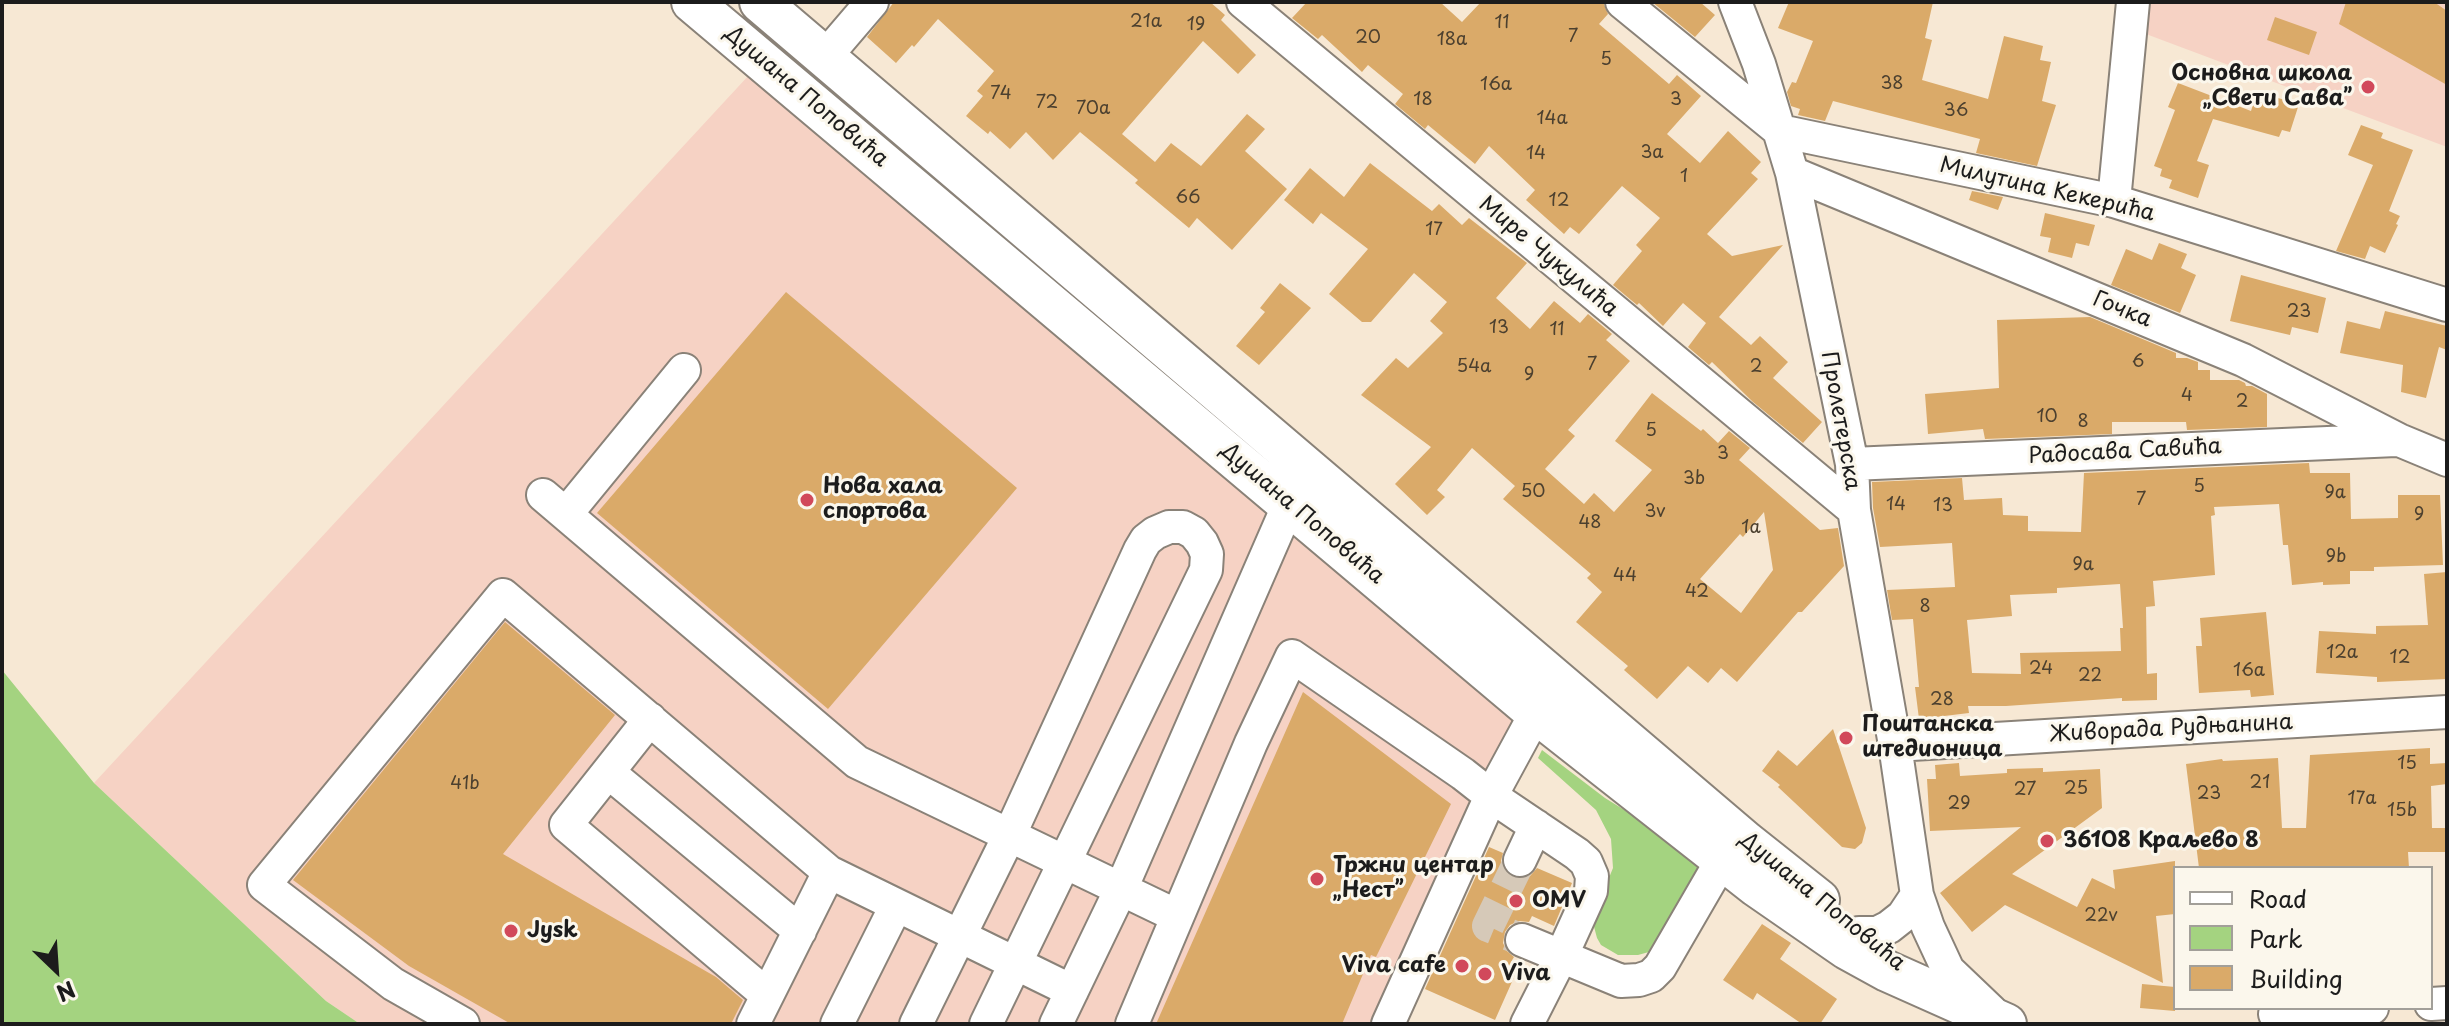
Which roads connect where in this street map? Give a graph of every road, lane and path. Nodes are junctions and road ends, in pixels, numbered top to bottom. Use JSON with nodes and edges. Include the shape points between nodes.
{"nodes":[{"id":1,"x":692,"y":2,"type":"edge"},
{"id":2,"x":760,"y":2,"type":"edge"},
{"id":3,"x":872,"y":2,"type":"edge"},
{"id":4,"x":1243,"y":2,"type":"edge"},
{"id":5,"x":1622,"y":2,"type":"edge"},
{"id":6,"x":1735,"y":2,"type":"edge"},
{"id":7,"x":2133,"y":2,"type":"edge"},
{"id":8,"x":825,"y":57,"type":"junction"},
{"id":9,"x":1780,"y":131,"type":"junction"},
{"id":10,"x":1792,"y":173,"type":"junction"},
{"id":11,"x":2114,"y":201,"type":"junction"},
{"id":12,"x":2447,"y":305,"type":"edge"},
{"id":13,"x":684,"y":370,"type":"dead end"},
{"id":14,"x":2399,"y":440,"type":"junction"},
{"id":15,"x":2447,"y":460,"type":"edge"},
{"id":16,"x":1852,"y":464,"type":"junction"},
{"id":17,"x":1300,"y":488,"type":"junction"},
{"id":18,"x":1854,"y":510,"type":"junction"},
{"id":19,"x":2447,"y":712,"type":"edge"},
{"id":20,"x":1536,"y":713,"type":"junction"},
{"id":21,"x":650,"y":719,"type":"junction"},
{"id":22,"x":1895,"y":745,"type":"junction"},
{"id":23,"x":608,"y":772,"type":"junction"},
{"id":24,"x":1491,"y":796,"type":"junction"},
{"id":25,"x":1536,"y":826,"type":"junction"},
{"id":26,"x":1010,"y":834,"type":"junction"},
{"id":27,"x":1520,"y":860,"type":"tunnel mouth"},
{"id":28,"x":1722,"y":860,"type":"junction"},
{"id":29,"x":1066,"y":861,"type":"junction"},
{"id":30,"x":829,"y":872,"type":"junction"},
{"id":31,"x":1121,"y":889,"type":"junction"},
{"id":32,"x":1917,"y":895,"type":"junction"},
{"id":33,"x":896,"y":906,"type":"junction"},
{"id":34,"x":1177,"y":916,"type":"junction"},
{"id":35,"x":800,"y":931,"type":"junction"},
{"id":36,"x":1859,"y":933,"type":"junction"},
{"id":37,"x":959,"y":936,"type":"junction"},
{"id":38,"x":1522,"y":940,"type":"tunnel mouth"},
{"id":39,"x":1561,"y":957,"type":"junction"},
{"id":40,"x":1016,"y":964,"type":"junction"},
{"id":41,"x":1072,"y":991,"type":"junction"},
{"id":42,"x":1935,"y":993,"type":"junction"},
{"id":43,"x":767,"y":995,"type":"junction"},
{"id":44,"x":2340,"y":1010,"type":"edge"},
{"id":45,"x":2275,"y":1014,"type":"dead end"},
{"id":46,"x":463,"y":1024,"type":"edge"},
{"id":47,"x":753,"y":1024,"type":"edge"},
{"id":48,"x":837,"y":1024,"type":"edge"},
{"id":49,"x":916,"y":1024,"type":"edge"},
{"id":50,"x":986,"y":1024,"type":"edge"},
{"id":51,"x":1056,"y":1024,"type":"edge"},
{"id":52,"x":1132,"y":1024,"type":"edge"},
{"id":53,"x":1388,"y":1024,"type":"edge"},
{"id":54,"x":1527,"y":1024,"type":"edge"},
{"id":55,"x":2006,"y":1024,"type":"edge"}],
"edges":[{"from":1,"to":17,"type":"main road","name":"Душана Поповића"},
{"from":2,"to":8,"type":"main road","name":"Душана Поповића"},
{"from":3,"to":8,"type":"street"},
{"from":4,"to":18,"type":"street","name":"Мире Чукулића"},
{"from":5,"to":9,"type":"street"},
{"from":6,"to":9,"type":"street","name":"Пролетерска"},
{"from":7,"to":11,"type":"street"},
{"from":8,"to":17,"type":"main road","name":"Душана Поповића"},
{"from":9,"to":10,"type":"street","name":"Пролетерска"},
{"from":9,"to":11,"type":"street","name":"Милутина Кекерића"},
{"from":10,"to":14,"type":"street","name":"Гочка","via":[[2243,360]]},
{"from":10,"to":16,"type":"street","name":"Пролетерска"},
{"from":11,"to":12,"type":"street","name":"Милутина Кекерића"},
{"from":13,"to":26,"type":"street","via":[[555,504],[857,762]]},
{"from":14,"to":15,"type":"street","name":"Гочка"},
{"from":14,"to":16,"type":"street","name":"Радосава Савића"},
{"from":16,"to":18,"type":"street","name":"Пролетерска"},
{"from":17,"to":20,"type":"main road","name":"Душана Поповића"},
{"from":17,"to":31,"type":"street"},
{"from":17,"to":36,"type":"main road","name":"Душана Поповића"},
{"from":18,"to":22,"type":"street","name":"Пролетерска"},
{"from":19,"to":22,"type":"street","name":"Живорада Рудњанина"},
{"from":20,"to":24,"type":"street"},
{"from":20,"to":28,"type":"main road","name":"Душана Поповића"},
{"from":21,"to":23,"type":"street"},
{"from":21,"to":30,"type":"street"},
{"from":21,"to":46,"type":"street","via":[[503,595],[264,885],[393,984]]},
{"from":22,"to":32,"type":"street","name":"Пролетерска"},
{"from":23,"to":35,"type":"street"},
{"from":23,"to":43,"type":"street","via":[[566,825]]},
{"from":24,"to":25,"type":"street"},
{"from":24,"to":34,"type":"street","via":[[1292,656]]},
{"from":24,"to":53,"type":"street"},
{"from":25,"to":27,"type":"street"},
{"from":25,"to":39,"type":"street","via":[[1586,862],[1592,876],[1591,891]]},
{"from":26,"to":29,"type":"street"},
{"from":26,"to":29,"type":"street","via":[[1140,550],[1155,533],[1183,527],[1202,543],[1206,570]]},
{"from":26,"to":37,"type":"street"},
{"from":28,"to":39,"type":"street","via":[[1651,976],[1621,981]]},
{"from":28,"to":42,"type":"main road","name":"Душана Поповића","via":[[1847,949]]},
{"from":29,"to":31,"type":"street"},
{"from":29,"to":40,"type":"street"},
{"from":30,"to":33,"type":"street"},
{"from":30,"to":35,"type":"street"},
{"from":31,"to":34,"type":"street"},
{"from":31,"to":41,"type":"street"},
{"from":32,"to":36,"type":"street","via":[[1889,927]]},
{"from":32,"to":55,"type":"street","name":"Пролетерска","via":[[1948,970]]},
{"from":33,"to":37,"type":"street"},
{"from":33,"to":48,"type":"street"},
{"from":34,"to":52,"type":"street"},
{"from":35,"to":43,"type":"street"},
{"from":36,"to":42,"type":"main road","name":"Душана Поповића"},
{"from":37,"to":40,"type":"street"},
{"from":37,"to":49,"type":"street"},
{"from":38,"to":39,"type":"street"},
{"from":39,"to":54,"type":"street"},
{"from":40,"to":41,"type":"street"},
{"from":40,"to":50,"type":"street"},
{"from":41,"to":51,"type":"street"},
{"from":42,"to":55,"type":"main road","name":"Душана Поповића"},
{"from":43,"to":47,"type":"street"},
{"from":44,"to":45,"type":"street"}]}
